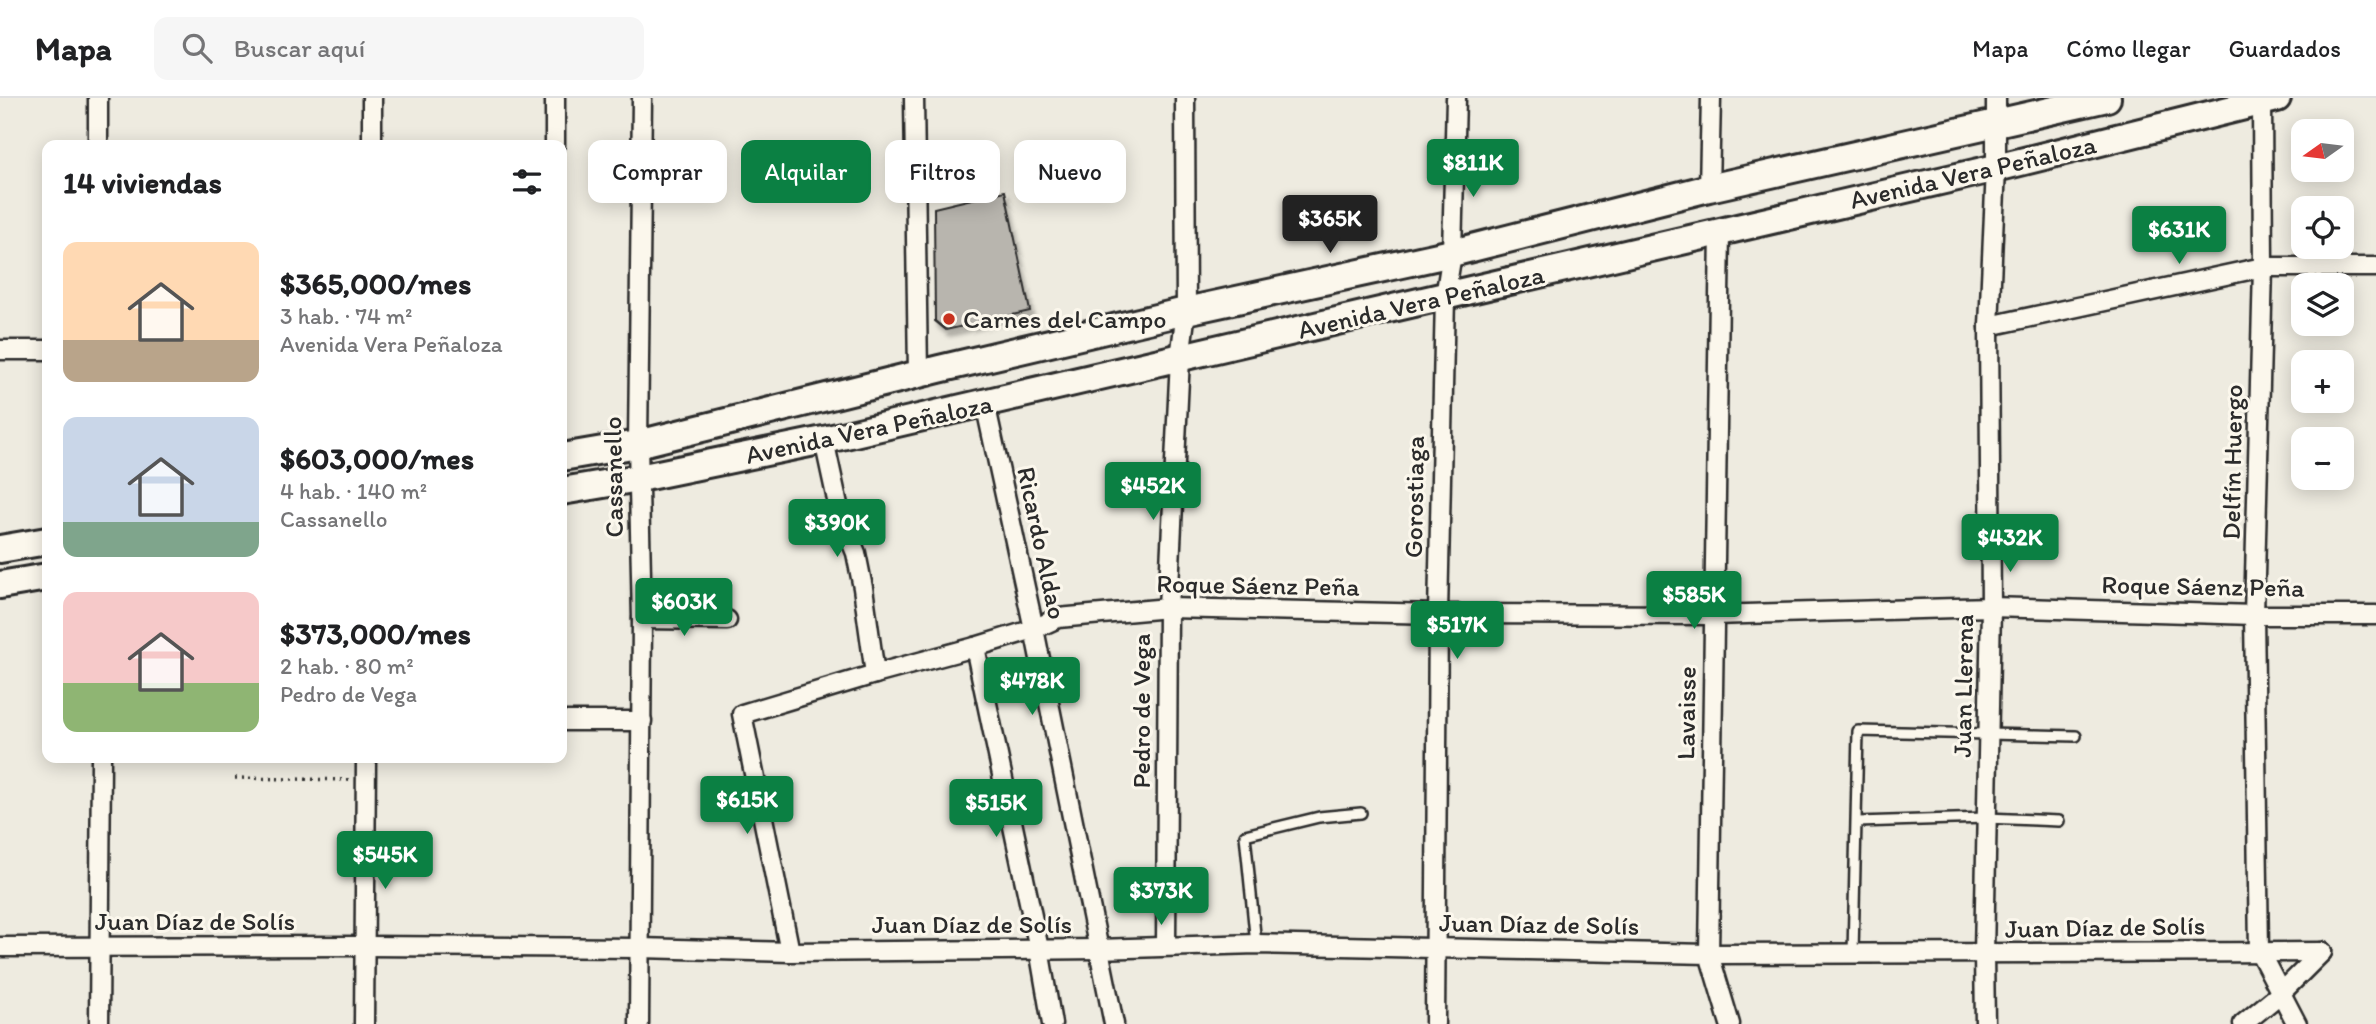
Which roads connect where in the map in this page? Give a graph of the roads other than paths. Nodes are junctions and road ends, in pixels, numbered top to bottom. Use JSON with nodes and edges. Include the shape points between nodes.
{"nodes":[{"id":1,"x":99,"y":98,"type":"edge"},
{"id":2,"x":372,"y":98,"type":"edge"},
{"id":3,"x":555,"y":98,"type":"edge"},
{"id":4,"x":642,"y":98,"type":"edge"},
{"id":5,"x":914,"y":98,"type":"edge"},
{"id":6,"x":1185,"y":98,"type":"edge"},
{"id":7,"x":1456,"y":98,"type":"edge"},
{"id":8,"x":1711,"y":98,"type":"edge"},
{"id":9,"x":1996,"y":98,"type":"edge"},
{"id":10,"x":2107,"y":98,"type":"edge"},
{"id":11,"x":2269,"y":100,"type":"edge"},
{"id":12,"x":1996,"y":124,"type":"junction"},
{"id":13,"x":99,"y":140,"type":"edge"},
{"id":14,"x":372,"y":140,"type":"edge"},
{"id":15,"x":555,"y":140,"type":"edge"},
{"id":16,"x":1996,"y":168,"type":"junction"},
{"id":17,"x":1709,"y":188,"type":"junction"},
{"id":18,"x":1720,"y":231,"type":"junction"},
{"id":19,"x":1452,"y":253,"type":"junction"},
{"id":20,"x":2263,"y":267,"type":"junction"},
{"id":21,"x":2376,"y":267,"type":"edge"},
{"id":22,"x":1445,"y":297,"type":"junction"},
{"id":23,"x":1186,"y":311,"type":"junction"},
{"id":24,"x":1989,"y":326,"type":"junction"},
{"id":25,"x":0,"y":350,"type":"edge"},
{"id":26,"x":42,"y":350,"type":"edge"},
{"id":27,"x":1180,"y":358,"type":"junction"},
{"id":28,"x":918,"y":373,"type":"junction"},
{"id":29,"x":985,"y":403,"type":"junction"},
{"id":30,"x":824,"y":440,"type":"junction"},
{"id":31,"x":638,"y":444,"type":"junction"},
{"id":32,"x":567,"y":456,"type":"edge"},
{"id":33,"x":639,"y":478,"type":"junction"},
{"id":34,"x":567,"y":490,"type":"edge"},
{"id":35,"x":42,"y":542,"type":"edge"},
{"id":36,"x":0,"y":549,"type":"edge"},
{"id":37,"x":42,"y":578,"type":"edge"},
{"id":38,"x":0,"y":585,"type":"edge"},
{"id":39,"x":1991,"y":607,"type":"junction"},
{"id":40,"x":1168,"y":608,"type":"junction"},
{"id":41,"x":1438,"y":614,"type":"junction"},
{"id":42,"x":1713,"y":614,"type":"junction"},
{"id":43,"x":2254,"y":615,"type":"junction"},
{"id":44,"x":2376,"y":615,"type":"edge"},
{"id":45,"x":642,"y":619,"type":"junction"},
{"id":46,"x":727,"y":620,"type":"dead end"},
{"id":47,"x":1034,"y":629,"type":"junction"},
{"id":48,"x":975,"y":648,"type":"junction"},
{"id":49,"x":875,"y":674,"type":"junction"},
{"id":50,"x":642,"y":721,"type":"junction"},
{"id":51,"x":567,"y":722,"type":"edge"},
{"id":52,"x":1988,"y":734,"type":"junction"},
{"id":53,"x":2076,"y":736,"type":"dead end"},
{"id":54,"x":101,"y":763,"type":"edge"},
{"id":55,"x":366,"y":763,"type":"edge"},
{"id":56,"x":1361,"y":813,"type":"dead end"},
{"id":57,"x":1986,"y":818,"type":"junction"},
{"id":58,"x":2059,"y":821,"type":"dead end"},
{"id":59,"x":1857,"y":822,"type":"junction"},
{"id":60,"x":1256,"y":944,"type":"junction"},
{"id":61,"x":366,"y":946,"type":"junction"},
{"id":62,"x":1166,"y":946,"type":"junction"},
{"id":63,"x":0,"y":947,"type":"edge"},
{"id":64,"x":101,"y":948,"type":"junction"},
{"id":65,"x":639,"y":948,"type":"junction"},
{"id":66,"x":1436,"y":948,"type":"junction"},
{"id":67,"x":1039,"y":949,"type":"junction"},
{"id":68,"x":1098,"y":950,"type":"junction"},
{"id":69,"x":2259,"y":951,"type":"junction"},
{"id":70,"x":790,"y":952,"type":"junction"},
{"id":71,"x":1709,"y":954,"type":"junction"},
{"id":72,"x":1853,"y":954,"type":"junction"},
{"id":73,"x":1984,"y":954,"type":"junction"},
{"id":74,"x":2281,"y":993,"type":"junction"},
{"id":75,"x":99,"y":1024,"type":"edge"},
{"id":76,"x":364,"y":1024,"type":"edge"},
{"id":77,"x":639,"y":1024,"type":"edge"},
{"id":78,"x":1052,"y":1024,"type":"edge"},
{"id":79,"x":1114,"y":1024,"type":"edge"},
{"id":80,"x":1435,"y":1024,"type":"edge"},
{"id":81,"x":1730,"y":1024,"type":"edge"},
{"id":82,"x":1985,"y":1024,"type":"edge"},
{"id":83,"x":2243,"y":1024,"type":"edge"},
{"id":84,"x":2297,"y":1024,"type":"edge"}],
"edges":[{"from":1,"to":13,"type":"street"},
{"from":2,"to":14,"type":"street"},
{"from":3,"to":15,"type":"street"},
{"from":4,"to":31,"type":"street","name":"Cassanello"},
{"from":5,"to":28,"type":"street"},
{"from":6,"to":23,"type":"street","name":"Pedro de Vega"},
{"from":7,"to":19,"type":"street","name":"Gorostiaga"},
{"from":8,"to":17,"type":"street"},
{"from":9,"to":12,"type":"street","name":"Juan Llerena"},
{"from":10,"to":12,"type":"main road","name":"Avenida Vera Peñaloza"},
{"from":11,"to":16,"type":"main road","name":"Avenida Vera Peñaloza"},
{"from":11,"to":20,"type":"street","name":"Delfín Huergo"},
{"from":12,"to":16,"type":"street","name":"Juan Llerena"},
{"from":12,"to":17,"type":"main road","name":"Avenida Vera Peñaloza"},
{"from":16,"to":18,"type":"main road","name":"Avenida Vera Peñaloza"},
{"from":16,"to":24,"type":"street","name":"Juan Llerena"},
{"from":17,"to":19,"type":"main road","name":"Avenida Vera Peñaloza"},
{"from":18,"to":22,"type":"main road","name":"Avenida Vera Peñaloza"},
{"from":18,"to":42,"type":"street","name":"Lavaisse"},
{"from":19,"to":22,"type":"street","name":"Gorostiaga"},
{"from":19,"to":23,"type":"main road","name":"Avenida Vera Peñaloza"},
{"from":20,"to":21,"type":"street"},
{"from":20,"to":24,"type":"street"},
{"from":20,"to":43,"type":"street","name":"Delfín Huergo"},
{"from":22,"to":27,"type":"main road","name":"Avenida Vera Peñaloza"},
{"from":22,"to":41,"type":"street","name":"Gorostiaga"},
{"from":23,"to":27,"type":"street","name":"Pedro de Vega"},
{"from":23,"to":28,"type":"main road","name":"Avenida Vera Peñaloza"},
{"from":24,"to":39,"type":"street","name":"Juan Llerena"},
{"from":25,"to":26,"type":"street"},
{"from":27,"to":29,"type":"main road","name":"Avenida Vera Peñaloza"},
{"from":27,"to":40,"type":"street","name":"Pedro de Vega"},
{"from":28,"to":31,"type":"main road","name":"Avenida Vera Peñaloza"},
{"from":29,"to":30,"type":"main road","name":"Avenida Vera Peñaloza"},
{"from":29,"to":47,"type":"street","name":"Ricardo Aldao"},
{"from":30,"to":33,"type":"main road","name":"Avenida Vera Peñaloza"},
{"from":30,"to":49,"type":"street","via":[[839,514],[856,554]]},
{"from":31,"to":32,"type":"main road","name":"Avenida Vera Peñaloza"},
{"from":31,"to":33,"type":"street","name":"Cassanello"},
{"from":33,"to":34,"type":"main road","name":"Avenida Vera Peñaloza"},
{"from":33,"to":45,"type":"street","name":"Cassanello"},
{"from":35,"to":36,"type":"main road"},
{"from":37,"to":38,"type":"main road"},
{"from":39,"to":42,"type":"street","name":"Roque Sáenz Peña"},
{"from":39,"to":43,"type":"street","name":"Roque Sáenz Peña"},
{"from":39,"to":52,"type":"street","name":"Juan Llerena"},
{"from":40,"to":41,"type":"street","name":"Roque Sáenz Peña"},
{"from":40,"to":47,"type":"street","name":"Roque Sáenz Peña","via":[[1058,618]]},
{"from":40,"to":62,"type":"street","name":"Pedro de Vega"},
{"from":41,"to":42,"type":"street","name":"Roque Sáenz Peña"},
{"from":41,"to":66,"type":"street","name":"Gorostiaga"},
{"from":42,"to":71,"type":"street","name":"Lavaisse"},
{"from":43,"to":44,"type":"street","name":"Roque Sáenz Peña"},
{"from":43,"to":69,"type":"street","name":"Delfín Huergo"},
{"from":45,"to":46,"type":"street"},
{"from":45,"to":50,"type":"street","name":"Cassanello"},
{"from":47,"to":48,"type":"street","name":"Roque Sáenz Peña"},
{"from":47,"to":68,"type":"street","name":"Ricardo Aldao"},
{"from":48,"to":49,"type":"street","name":"Roque Sáenz Peña"},
{"from":48,"to":67,"type":"street"},
{"from":49,"to":70,"type":"street","name":"Roque Sáenz Peña","via":[[742,714]]},
{"from":50,"to":51,"type":"street"},
{"from":50,"to":65,"type":"street","name":"Cassanello"},
{"from":52,"to":53,"type":"lane"},
{"from":52,"to":57,"type":"street","name":"Juan Llerena"},
{"from":52,"to":59,"type":"lane","via":[[1858,732]]},
{"from":54,"to":64,"type":"street"},
{"from":55,"to":61,"type":"street"},
{"from":56,"to":60,"type":"lane","via":[[1319,817],[1245,835]]},
{"from":57,"to":58,"type":"lane"},
{"from":57,"to":59,"type":"lane"},
{"from":57,"to":73,"type":"street","name":"Juan Llerena"},
{"from":59,"to":72,"type":"lane"},
{"from":60,"to":62,"type":"street","name":"Juan Díaz de Solís"},
{"from":60,"to":66,"type":"street","name":"Juan Díaz de Solís"},
{"from":61,"to":64,"type":"street","name":"Juan Díaz de Solís"},
{"from":61,"to":65,"type":"street","name":"Juan Díaz de Solís"},
{"from":61,"to":76,"type":"street"},
{"from":62,"to":68,"type":"street","name":"Juan Díaz de Solís"},
{"from":63,"to":64,"type":"street","name":"Juan Díaz de Solís"},
{"from":64,"to":75,"type":"street"},
{"from":65,"to":70,"type":"street","name":"Juan Díaz de Solís"},
{"from":65,"to":77,"type":"street","name":"Cassanello"},
{"from":66,"to":71,"type":"street","name":"Juan Díaz de Solís"},
{"from":66,"to":80,"type":"street","name":"Gorostiaga"},
{"from":67,"to":68,"type":"street","name":"Juan Díaz de Solís"},
{"from":67,"to":70,"type":"street","name":"Juan Díaz de Solís"},
{"from":67,"to":78,"type":"street"},
{"from":68,"to":79,"type":"street","name":"Ricardo Aldao"},
{"from":69,"to":73,"type":"street","name":"Juan Díaz de Solís"},
{"from":69,"to":74,"type":"street","name":"Delfín Huergo"},
{"from":69,"to":74,"type":"street","name":"Juan Díaz de Solís","via":[[2322,952]]},
{"from":71,"to":72,"type":"street","name":"Juan Díaz de Solís"},
{"from":71,"to":81,"type":"street","name":"Lavaisse"},
{"from":72,"to":73,"type":"street","name":"Juan Díaz de Solís"},
{"from":73,"to":82,"type":"street","name":"Juan Llerena"},
{"from":74,"to":83,"type":"street"},
{"from":74,"to":84,"type":"street","name":"Delfín Huergo"}]}
